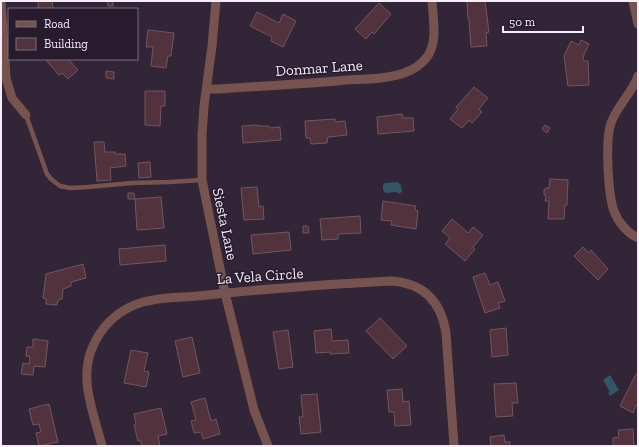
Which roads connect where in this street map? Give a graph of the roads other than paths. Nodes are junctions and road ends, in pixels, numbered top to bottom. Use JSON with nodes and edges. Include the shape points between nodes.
{"nodes":[{"id":1,"x":1,"y":1,"type":"edge"},
{"id":2,"x":216,"y":1,"type":"edge"},
{"id":3,"x":432,"y":1,"type":"edge"},
{"id":4,"x":633,"y":1,"type":"edge"},
{"id":5,"x":638,"y":24,"type":"edge"},
{"id":6,"x":638,"y":76,"type":"edge"},
{"id":7,"x":207,"y":89,"type":"junction"},
{"id":8,"x":26,"y":115,"type":"joint"},
{"id":9,"x":202,"y":180,"type":"junction"},
{"id":10,"x":638,"y":238,"type":"edge"},
{"id":11,"x":225,"y":293,"type":"junction"},
{"id":12,"x":102,"y":446,"type":"edge"},
{"id":13,"x":268,"y":446,"type":"edge"},
{"id":14,"x":454,"y":446,"type":"edge"}],
"edges":[{"from":1,"to":8,"type":"street","via":[[6,78],[12,98]]},
{"from":2,"to":7,"type":"street","name":"Siesta Lane"},
{"from":3,"to":7,"type":"street","name":"Donmar Lane","via":[[432,48],[427,57],[414,69],[391,76]]},
{"from":4,"to":5,"type":"street"},
{"from":6,"to":10,"type":"street","via":[[611,123],[608,141],[614,211],[626,230]]},
{"from":7,"to":9,"type":"street","name":"Siesta Lane","via":[[202,135]]},
{"from":8,"to":9,"type":"lane","via":[[47,174],[60,186],[88,187]]},
{"from":9,"to":11,"type":"street","name":"Siesta Lane"},
{"from":11,"to":12,"type":"street","name":"La Vela Circle","via":[[152,300],[134,305],[108,322],[92,347],[87,375],[90,404]]},
{"from":11,"to":13,"type":"street","name":"Siesta Lane","via":[[254,410]]},
{"from":11,"to":14,"type":"street","name":"La Vela Circle","via":[[391,281],[402,282],[425,293],[435,301],[444,322]]}]}
